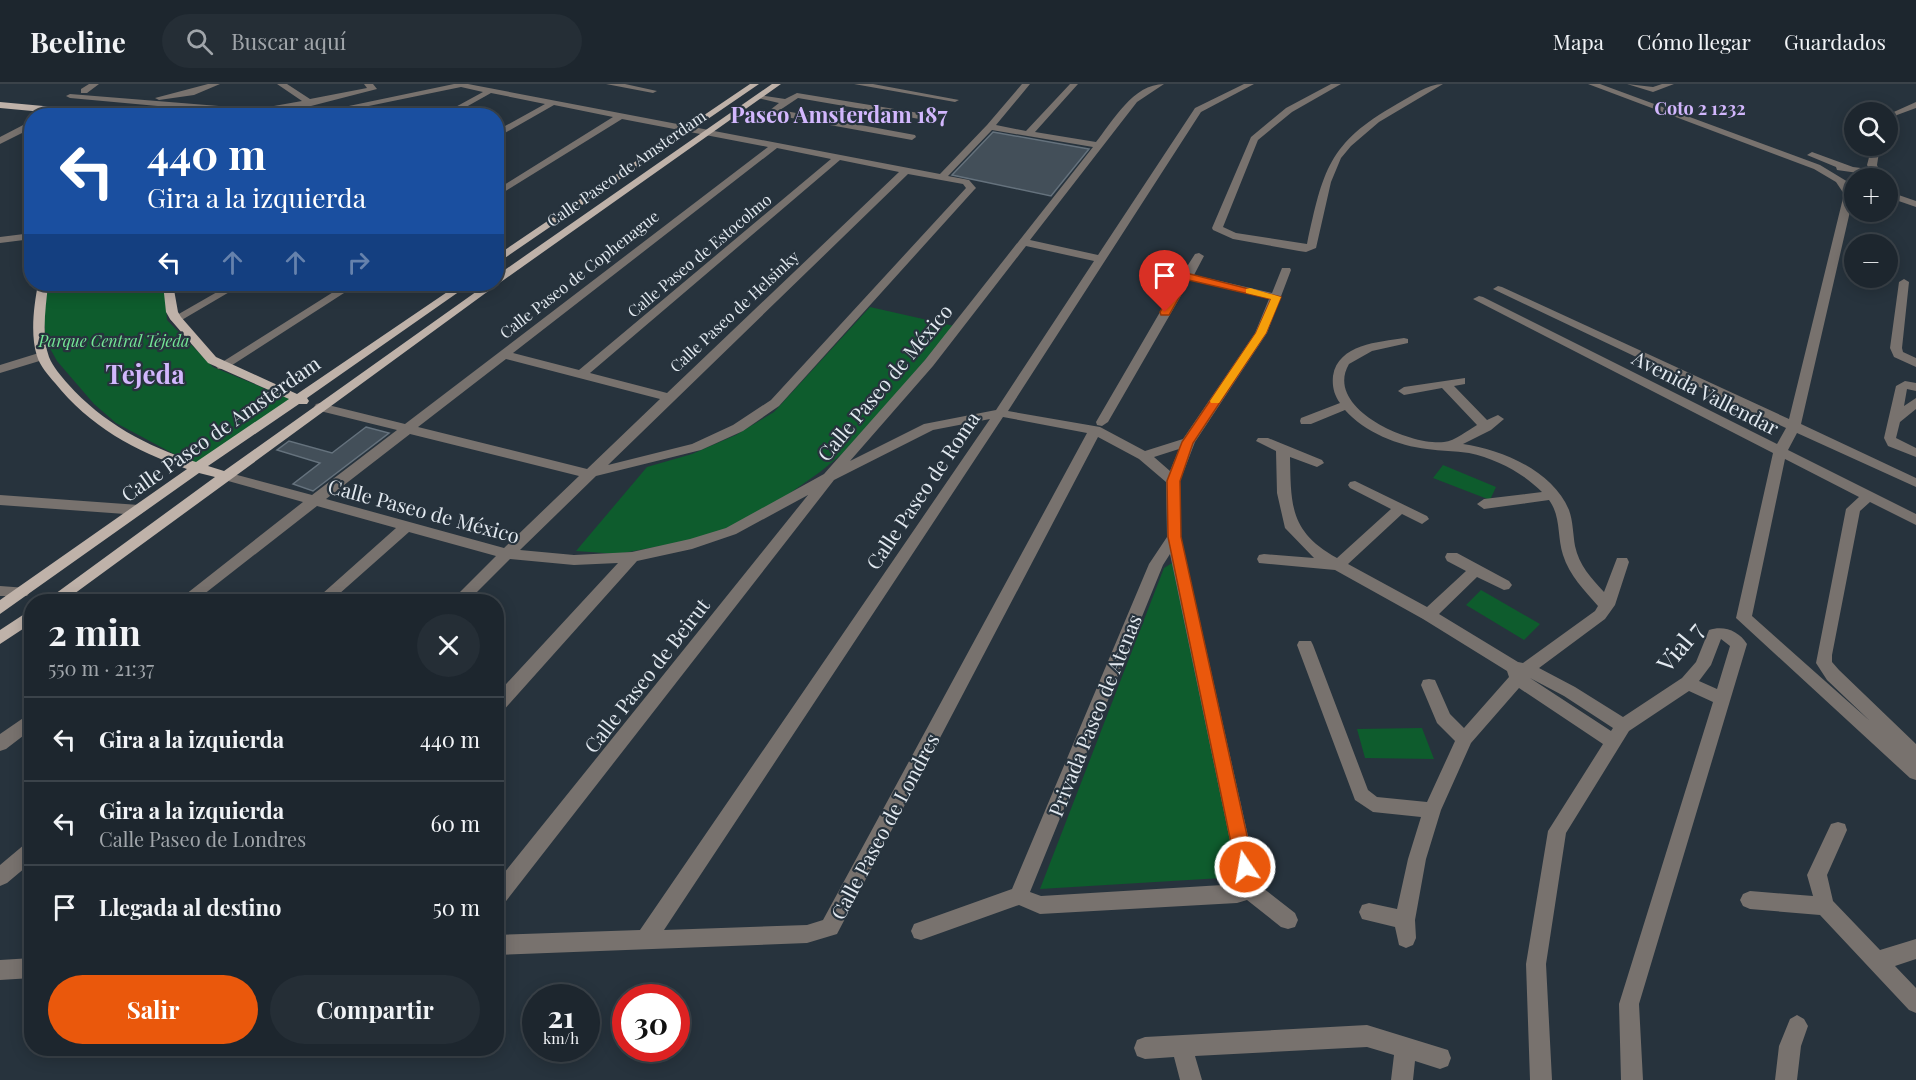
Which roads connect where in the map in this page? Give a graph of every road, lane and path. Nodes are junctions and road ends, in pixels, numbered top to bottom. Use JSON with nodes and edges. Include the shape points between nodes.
{"nodes":[{"id":1,"x":87,"y":84,"type":"edge"},
{"id":2,"x":95,"y":84,"type":"edge"},
{"id":3,"x":216,"y":84,"type":"edge"},
{"id":4,"x":227,"y":84,"type":"edge"},
{"id":5,"x":281,"y":84,"type":"edge"},
{"id":6,"x":610,"y":84,"type":"edge"},
{"id":7,"x":755,"y":84,"type":"edge"},
{"id":8,"x":777,"y":84,"type":"edge"},
{"id":9,"x":858,"y":84,"type":"edge"},
{"id":10,"x":1026,"y":84,"type":"edge"},
{"id":11,"x":1074,"y":84,"type":"edge"},
{"id":12,"x":1161,"y":84,"type":"edge"},
{"id":13,"x":1251,"y":84,"type":"edge"},
{"id":14,"x":1337,"y":84,"type":"edge"},
{"id":15,"x":1439,"y":84,"type":"edge"},
{"id":16,"x":1592,"y":84,"type":"edge"},
{"id":17,"x":1613,"y":84,"type":"edge"},
{"id":18,"x":1631,"y":84,"type":"edge"},
{"id":19,"x":1670,"y":84,"type":"edge"},
{"id":20,"x":371,"y":86,"type":"edge"},
{"id":21,"x":466,"y":86,"type":"edge"},
{"id":22,"x":649,"y":88,"type":"edge"},
{"id":23,"x":488,"y":92,"type":"junction"},
{"id":24,"x":758,"y":97,"type":"junction"},
{"id":25,"x":955,"y":100,"type":"dead end"},
{"id":26,"x":148,"y":101,"type":"junction"},
{"id":27,"x":785,"y":102,"type":"junction"},
{"id":28,"x":164,"y":103,"type":"junction"},
{"id":29,"x":311,"y":103,"type":"junction"},
{"id":30,"x":551,"y":104,"type":"junction"},
{"id":31,"x":0,"y":105,"type":"edge"},
{"id":32,"x":370,"y":105,"type":"junction"},
{"id":33,"x":1916,"y":105,"type":"edge"},
{"id":34,"x":25,"y":107,"type":"junction"},
{"id":35,"x":30,"y":108,"type":"edge"},
{"id":36,"x":216,"y":108,"type":"edge"},
{"id":37,"x":281,"y":108,"type":"edge"},
{"id":38,"x":352,"y":108,"type":"edge"},
{"id":39,"x":358,"y":108,"type":"edge"},
{"id":40,"x":365,"y":108,"type":"edge"},
{"id":41,"x":458,"y":108,"type":"edge"},
{"id":42,"x":0,"y":111,"type":"edge"},
{"id":43,"x":12,"y":112,"type":"junction"},
{"id":44,"x":1898,"y":112,"type":"edge"},
{"id":45,"x":24,"y":113,"type":"edge"},
{"id":46,"x":619,"y":117,"type":"junction"},
{"id":47,"x":931,"y":118,"type":"dead end"},
{"id":48,"x":990,"y":127,"type":"junction"},
{"id":49,"x":24,"y":128,"type":"edge"},
{"id":50,"x":688,"y":129,"type":"junction"},
{"id":51,"x":504,"y":130,"type":"edge"},
{"id":52,"x":707,"y":133,"type":"junction"},
{"id":53,"x":1029,"y":133,"type":"junction"},
{"id":54,"x":912,"y":137,"type":"dead end"},
{"id":55,"x":0,"y":141,"type":"edge"},
{"id":56,"x":1097,"y":145,"type":"junction"},
{"id":57,"x":774,"y":146,"type":"junction"},
{"id":58,"x":836,"y":159,"type":"junction"},
{"id":59,"x":1844,"y":168,"type":"edge"},
{"id":60,"x":1849,"y":168,"type":"edge"},
{"id":61,"x":904,"y":172,"type":"junction"},
{"id":62,"x":941,"y":178,"type":"junction"},
{"id":63,"x":1836,"y":178,"type":"junction"},
{"id":64,"x":1844,"y":182,"type":"edge"},
{"id":65,"x":1898,"y":188,"type":"edge"},
{"id":66,"x":504,"y":189,"type":"edge"},
{"id":67,"x":1898,"y":192,"type":"edge"},
{"id":68,"x":1916,"y":194,"type":"edge"},
{"id":69,"x":1916,"y":204,"type":"edge"},
{"id":70,"x":24,"y":238,"type":"edge"},
{"id":71,"x":0,"y":240,"type":"edge"},
{"id":72,"x":1023,"y":242,"type":"junction"},
{"id":73,"x":504,"y":256,"type":"edge"},
{"id":74,"x":1199,"y":256,"type":"dead end"},
{"id":75,"x":1101,"y":259,"type":"junction"},
{"id":76,"x":1286,"y":270,"type":"dead end"},
{"id":77,"x":504,"y":276,"type":"edge"},
{"id":78,"x":1186,"y":276,"type":"junction"},
{"id":79,"x":1904,"y":282,"type":"dead end"},
{"id":80,"x":1498,"y":289,"type":"dead end"},
{"id":81,"x":43,"y":291,"type":"edge"},
{"id":82,"x":169,"y":291,"type":"edge"},
{"id":83,"x":226,"y":291,"type":"edge"},
{"id":84,"x":342,"y":291,"type":"edge"},
{"id":85,"x":455,"y":291,"type":"edge"},
{"id":86,"x":482,"y":291,"type":"edge"},
{"id":87,"x":1276,"y":297,"type":"junction"},
{"id":88,"x":1479,"y":299,"type":"dead end"},
{"id":89,"x":176,"y":319,"type":"junction"},
{"id":90,"x":1404,"y":342,"type":"dead end"},
{"id":91,"x":1630,"y":350,"type":"junction"},
{"id":92,"x":502,"y":354,"type":"junction"},
{"id":93,"x":42,"y":356,"type":"junction"},
{"id":94,"x":1913,"y":362,"type":"edge"},
{"id":95,"x":222,"y":366,"type":"junction"},
{"id":96,"x":1612,"y":366,"type":"junction"},
{"id":97,"x":0,"y":369,"type":"edge"},
{"id":98,"x":582,"y":374,"type":"junction"},
{"id":99,"x":1461,"y":381,"type":"dead end"},
{"id":100,"x":1446,"y":385,"type":"junction"},
{"id":101,"x":1916,"y":387,"type":"edge"},
{"id":102,"x":1404,"y":392,"type":"dead end"},
{"id":103,"x":667,"y":397,"type":"junction"},
{"id":104,"x":297,"y":399,"type":"junction"},
{"id":105,"x":1916,"y":402,"type":"edge"},
{"id":106,"x":1346,"y":405,"type":"junction"},
{"id":107,"x":320,"y":407,"type":"junction"},
{"id":108,"x":1000,"y":413,"type":"junction"},
{"id":109,"x":1498,"y":419,"type":"dead end"},
{"id":110,"x":1306,"y":421,"type":"dead end"},
{"id":111,"x":1894,"y":421,"type":"junction"},
{"id":112,"x":1794,"y":425,"type":"junction"},
{"id":113,"x":1099,"y":426,"type":"junction"},
{"id":114,"x":1486,"y":427,"type":"junction"},
{"id":115,"x":406,"y":429,"type":"junction"},
{"id":116,"x":1263,"y":441,"type":"dead end"},
{"id":117,"x":1188,"y":442,"type":"junction"},
{"id":118,"x":1448,"y":447,"type":"junction"},
{"id":119,"x":1283,"y":451,"type":"junction"},
{"id":120,"x":1780,"y":452,"type":"junction"},
{"id":121,"x":1916,"y":453,"type":"edge"},
{"id":122,"x":1144,"y":456,"type":"junction"},
{"id":123,"x":1317,"y":463,"type":"dead end"},
{"id":124,"x":198,"y":468,"type":"junction"},
{"id":125,"x":588,"y":474,"type":"junction"},
{"id":126,"x":226,"y":476,"type":"junction"},
{"id":127,"x":829,"y":477,"type":"junction"},
{"id":128,"x":1173,"y":481,"type":"junction"},
{"id":129,"x":1916,"y":483,"type":"edge"},
{"id":130,"x":1355,"y":485,"type":"dead end"},
{"id":131,"x":1551,"y":495,"type":"junction"},
{"id":132,"x":1869,"y":496,"type":"junction"},
{"id":133,"x":0,"y":500,"type":"edge"},
{"id":134,"x":313,"y":500,"type":"junction"},
{"id":135,"x":1484,"y":504,"type":"dead end"},
{"id":136,"x":1400,"y":508,"type":"junction"},
{"id":137,"x":139,"y":510,"type":"junction"},
{"id":138,"x":1422,"y":519,"type":"dead end"},
{"id":139,"x":1916,"y":520,"type":"edge"},
{"id":140,"x":407,"y":526,"type":"junction"},
{"id":141,"x":1174,"y":537,"type":"junction"},
{"id":142,"x":506,"y":554,"type":"junction"},
{"id":143,"x":632,"y":557,"type":"junction"},
{"id":144,"x":1452,"y":557,"type":"dead end"},
{"id":145,"x":1160,"y":559,"type":"junction"},
{"id":146,"x":1264,"y":559,"type":"dead end"},
{"id":147,"x":1180,"y":562,"type":"junction"},
{"id":148,"x":1622,"y":562,"type":"dead end"},
{"id":149,"x":1338,"y":565,"type":"junction"},
{"id":150,"x":1476,"y":570,"type":"junction"},
{"id":151,"x":1504,"y":585,"type":"dead end"},
{"id":152,"x":0,"y":591,"type":"edge"},
{"id":153,"x":22,"y":592,"type":"junction"},
{"id":154,"x":62,"y":594,"type":"edge"},
{"id":155,"x":193,"y":594,"type":"edge"},
{"id":156,"x":329,"y":594,"type":"edge"},
{"id":157,"x":465,"y":594,"type":"edge"},
{"id":158,"x":1607,"y":605,"type":"junction"},
{"id":159,"x":0,"y":608,"type":"edge"},
{"id":160,"x":1428,"y":615,"type":"junction"},
{"id":161,"x":24,"y":621,"type":"edge"},
{"id":162,"x":0,"y":638,"type":"edge"},
{"id":163,"x":1305,"y":645,"type":"dead end"},
{"id":164,"x":1519,"y":671,"type":"junction"},
{"id":165,"x":1688,"y":683,"type":"junction"},
{"id":166,"x":1429,"y":685,"type":"dead end"},
{"id":167,"x":504,"y":698,"type":"edge"},
{"id":168,"x":1723,"y":699,"type":"junction"},
{"id":169,"x":24,"y":725,"type":"edge"},
{"id":170,"x":1617,"y":734,"type":"junction"},
{"id":171,"x":1464,"y":739,"type":"junction"},
{"id":172,"x":0,"y":744,"type":"edge"},
{"id":173,"x":1916,"y":755,"type":"edge"},
{"id":174,"x":1916,"y":773,"type":"edge"},
{"id":175,"x":1432,"y":810,"type":"junction"},
{"id":176,"x":1838,"y":831,"type":"dead end"},
{"id":177,"x":24,"y":857,"type":"edge"},
{"id":178,"x":0,"y":877,"type":"edge"},
{"id":179,"x":504,"y":889,"type":"edge"},
{"id":180,"x":1250,"y":890,"type":"junction"},
{"id":181,"x":1019,"y":896,"type":"junction"},
{"id":182,"x":1750,"y":900,"type":"dead end"},
{"id":183,"x":1825,"y":906,"type":"junction"},
{"id":184,"x":1369,"y":912,"type":"dead end"},
{"id":185,"x":1288,"y":920,"type":"dead end"},
{"id":186,"x":921,"y":931,"type":"dead end"},
{"id":187,"x":645,"y":940,"type":"junction"},
{"id":188,"x":504,"y":945,"type":"edge"},
{"id":189,"x":1916,"y":949,"type":"edge"},
{"id":190,"x":1878,"y":961,"type":"junction"},
{"id":191,"x":24,"y":968,"type":"edge"},
{"id":192,"x":0,"y":969,"type":"edge"},
{"id":193,"x":1916,"y":1004,"type":"edge"},
{"id":194,"x":1797,"y":1026,"type":"dead end"},
{"id":195,"x":1182,"y":1047,"type":"junction"},
{"id":196,"x":1145,"y":1048,"type":"dead end"},
{"id":197,"x":1405,"y":1048,"type":"junction"},
{"id":198,"x":1440,"y":1058,"type":"dead end"},
{"id":199,"x":1191,"y":1080,"type":"edge"},
{"id":200,"x":1402,"y":1080,"type":"edge"},
{"id":201,"x":1541,"y":1080,"type":"edge"},
{"id":202,"x":1632,"y":1080,"type":"edge"},
{"id":203,"x":1786,"y":1080,"type":"edge"}],
"edges":[{"from":1,"to":26,"type":"street","via":[[70,96]]},
{"from":2,"to":26,"type":"street","via":[[83,93]]},
{"from":3,"to":26,"type":"street"},
{"from":4,"to":28,"type":"street"},
{"from":5,"to":29,"type":"street"},
{"from":6,"to":22,"type":"street"},
{"from":7,"to":50,"type":"main road","name":"Calle Paseo de Amsterdam"},
{"from":8,"to":24,"type":"main road","name":"Calle Paseo de Amsterdam"},
{"from":9,"to":25,"type":"street"},
{"from":10,"to":48,"type":"street"},
{"from":11,"to":53,"type":"street"},
{"from":12,"to":56,"type":"street","name":"Calle Paseo de México","via":[[1134,100]]},
{"from":13,"to":75,"type":"street","name":"Calle Paseo de Roma","via":[[1198,110]]},
{"from":14,"to":15,"type":"street","via":[[1289,110],[1254,139],[1217,228],[1233,236],[1306,249],[1312,246],[1330,172],[1342,150],[1364,129]]},
{"from":16,"to":63,"type":"street"},
{"from":17,"to":60,"type":"street"},
{"from":18,"to":19,"type":"street","via":[[1653,90]]},
{"from":20,"to":29,"type":"street"},
{"from":21,"to":23,"type":"street"},
{"from":21,"to":32,"type":"street"},
{"from":23,"to":30,"type":"street"},
{"from":23,"to":41,"type":"street"},
{"from":24,"to":27,"type":"street"},
{"from":24,"to":52,"type":"main road","name":"Calle Paseo de Amsterdam"},
{"from":26,"to":28,"type":"street"},
{"from":27,"to":47,"type":"street","via":[[802,95]]},
{"from":27,"to":54,"type":"street","via":[[775,112]]},
{"from":28,"to":36,"type":"street"},
{"from":29,"to":37,"type":"street"},
{"from":30,"to":46,"type":"street"},
{"from":30,"to":51,"type":"street"},
{"from":31,"to":34,"type":"main road"},
{"from":32,"to":38,"type":"street"},
{"from":32,"to":39,"type":"street"},
{"from":32,"to":40,"type":"street"},
{"from":33,"to":44,"type":"street"},
{"from":34,"to":35,"type":"main road"},
{"from":34,"to":43,"type":"main road"},
{"from":42,"to":43,"type":"main road"},
{"from":43,"to":45,"type":"main road"},
{"from":46,"to":50,"type":"street"},
{"from":46,"to":66,"type":"street"},
{"from":48,"to":53,"type":"street"},
{"from":48,"to":62,"type":"street"},
{"from":49,"to":55,"type":"street"},
{"from":50,"to":52,"type":"street"},
{"from":50,"to":73,"type":"main road","name":"Calle Paseo de Amsterdam"},
{"from":52,"to":57,"type":"street"},
{"from":52,"to":77,"type":"main road","name":"Calle Paseo de Amsterdam"},
{"from":53,"to":56,"type":"street"},
{"from":56,"to":72,"type":"street","name":"Calle Paseo de México"},
{"from":57,"to":58,"type":"street"},
{"from":57,"to":92,"type":"street","name":"Calle Paseo de Cophenague"},
{"from":58,"to":61,"type":"street"},
{"from":58,"to":98,"type":"street","name":"Calle Paseo de Estocolmo"},
{"from":59,"to":63,"type":"street","via":[[1835,169]]},
{"from":61,"to":62,"type":"street"},
{"from":61,"to":103,"type":"street","name":"Calle Paseo de Helsinky"},
{"from":62,"to":125,"type":"street","via":[[971,188],[775,403],[738,428],[696,447]]},
{"from":63,"to":64,"type":"street"},
{"from":63,"to":112,"type":"street","via":[[1849,194]]},
{"from":65,"to":68,"type":"street"},
{"from":67,"to":69,"type":"street"},
{"from":70,"to":71,"type":"street"},
{"from":72,"to":75,"type":"street"},
{"from":72,"to":127,"type":"street","name":"Calle Paseo de México","via":[[929,363]]},
{"from":74,"to":78,"type":"street","name":"Calle Paseo de Londres"},
{"from":75,"to":108,"type":"street","name":"Calle Paseo de Roma"},
{"from":76,"to":87,"type":"street"},
{"from":78,"to":87,"type":"street"},
{"from":78,"to":113,"type":"street","name":"Calle Paseo de Londres"},
{"from":79,"to":94,"type":"street","via":[[1896,348],[1898,354]]},
{"from":80,"to":91,"type":"street","name":"Avenida Vallendar"},
{"from":81,"to":93,"type":"main road"},
{"from":82,"to":89,"type":"main road"},
{"from":83,"to":89,"type":"street"},
{"from":84,"to":95,"type":"street"},
{"from":85,"to":104,"type":"main road","name":"Calle Paseo de Amsterdam"},
{"from":86,"to":107,"type":"main road","name":"Calle Paseo de Amsterdam"},
{"from":87,"to":117,"type":"street","via":[[1261,333]]},
{"from":88,"to":96,"type":"street","name":"Avenida Vallendar"},
{"from":89,"to":95,"type":"main road","via":[[195,343]]},
{"from":90,"to":106,"type":"street","via":[[1359,351],[1343,362],[1337,388]]},
{"from":91,"to":96,"type":"street"},
{"from":91,"to":112,"type":"street","name":"Avenida Vallendar"},
{"from":92,"to":98,"type":"street"},
{"from":92,"to":115,"type":"street","name":"Calle Paseo de Cophenague"},
{"from":93,"to":97,"type":"street"},
{"from":93,"to":124,"type":"main road","name":"Calle Paseo de México","via":[[77,402],[102,425],[149,450]]},
{"from":95,"to":104,"type":"main road"},
{"from":96,"to":120,"type":"street","name":"Avenida Vallendar"},
{"from":98,"to":103,"type":"street"},
{"from":99,"to":100,"type":"street"},
{"from":100,"to":102,"type":"street"},
{"from":100,"to":114,"type":"street"},
{"from":101,"to":111,"type":"street","via":[[1902,386]]},
{"from":103,"to":125,"type":"street","name":"Calle Paseo de Helsinky"},
{"from":104,"to":107,"type":"main road"},
{"from":104,"to":124,"type":"main road","name":"Calle Paseo de Amsterdam"},
{"from":105,"to":111,"type":"street"},
{"from":106,"to":110,"type":"street"},
{"from":106,"to":118,"type":"street","via":[[1393,435],[1423,445]]},
{"from":107,"to":115,"type":"street"},
{"from":107,"to":126,"type":"main road","name":"Calle Paseo de Amsterdam"},
{"from":108,"to":113,"type":"street"},
{"from":108,"to":127,"type":"street","via":[[929,427]]},
{"from":108,"to":187,"type":"street","name":"Calle Paseo de Roma"},
{"from":109,"to":114,"type":"street"},
{"from":111,"to":121,"type":"street","via":[[1890,438]]},
{"from":112,"to":120,"type":"street"},
{"from":112,"to":129,"type":"street","name":"Avenida Vallendar"},
{"from":113,"to":122,"type":"street"},
{"from":113,"to":187,"type":"street","name":"Calle Paseo de Londres","via":[[830,927],[807,934]]},
{"from":114,"to":118,"type":"street"},
{"from":115,"to":125,"type":"street"},
{"from":115,"to":134,"type":"street","name":"Calle Paseo de Cophenague"},
{"from":116,"to":119,"type":"street"},
{"from":117,"to":122,"type":"street"},
{"from":117,"to":128,"type":"street"},
{"from":118,"to":131,"type":"street","via":[[1474,450],[1513,465],[1535,477]]},
{"from":119,"to":123,"type":"street"},
{"from":119,"to":149,"type":"street","via":[[1284,493],[1292,528],[1320,555]]},
{"from":120,"to":132,"type":"street","name":"Avenida Vallendar"},
{"from":120,"to":174,"type":"street","via":[[1744,618]]},
{"from":122,"to":128,"type":"street"},
{"from":124,"to":126,"type":"main road","name":"Calle Paseo de México"},
{"from":124,"to":137,"type":"main road","name":"Calle Paseo de Amsterdam"},
{"from":125,"to":142,"type":"street","name":"Calle Paseo de Helsinky"},
{"from":126,"to":134,"type":"street","name":"Calle Paseo de México"},
{"from":126,"to":154,"type":"main road","name":"Calle Paseo de Amsterdam"},
{"from":127,"to":143,"type":"street","name":"Calle Paseo de México","via":[[731,531]]},
{"from":127,"to":179,"type":"street","name":"Calle Paseo de Beirut"},
{"from":128,"to":141,"type":"street"},
{"from":130,"to":136,"type":"street"},
{"from":131,"to":135,"type":"street"},
{"from":131,"to":158,"type":"street","via":[[1562,511],[1572,560]]},
{"from":132,"to":139,"type":"street","name":"Avenida Vallendar"},
{"from":132,"to":173,"type":"street","via":[[1853,509],[1824,663]]},
{"from":133,"to":137,"type":"street"},
{"from":134,"to":140,"type":"street","name":"Calle Paseo de México"},
{"from":134,"to":155,"type":"street","name":"Calle Paseo de Cophenague"},
{"from":136,"to":138,"type":"street"},
{"from":136,"to":149,"type":"street"},
{"from":137,"to":153,"type":"main road","name":"Calle Paseo de Amsterdam"},
{"from":140,"to":142,"type":"street","name":"Calle Paseo de México"},
{"from":140,"to":156,"type":"street"},
{"from":141,"to":145,"type":"street","name":"Privada Paseo de Atenas"},
{"from":141,"to":147,"type":"street"},
{"from":142,"to":143,"type":"street","name":"Calle Paseo de México","via":[[574,560]]},
{"from":142,"to":157,"type":"street","name":"Calle Paseo de Helsinky"},
{"from":143,"to":167,"type":"street"},
{"from":144,"to":150,"type":"street"},
{"from":145,"to":147,"type":"street"},
{"from":145,"to":181,"type":"street","name":"Privada Paseo de Atenas"},
{"from":146,"to":149,"type":"street"},
{"from":147,"to":180,"type":"street"},
{"from":148,"to":158,"type":"street"},
{"from":149,"to":160,"type":"street"},
{"from":150,"to":151,"type":"street"},
{"from":150,"to":160,"type":"street"},
{"from":152,"to":153,"type":"street"},
{"from":153,"to":159,"type":"main road","name":"Calle Paseo de Amsterdam"},
{"from":158,"to":164,"type":"street","via":[[1600,615]]},
{"from":160,"to":164,"type":"street"},
{"from":161,"to":162,"type":"main road"},
{"from":163,"to":175,"type":"street","via":[[1361,795],[1373,804]]},
{"from":164,"to":170,"type":"street"},
{"from":164,"to":171,"type":"street"},
{"from":165,"to":168,"type":"street"},
{"from":165,"to":168,"type":"street","name":"Vial 7","via":[[1703,665],[1715,634],[1723,633],[1739,644]]},
{"from":165,"to":170,"type":"street","name":"Vial 7"},
{"from":166,"to":171,"type":"street","via":[[1443,718]]},
{"from":168,"to":202,"type":"street","name":"Vial 7","via":[[1629,1004]]},
{"from":169,"to":172,"type":"street"},
{"from":170,"to":201,"type":"street","name":"Vial 7","via":[[1557,831],[1536,964]]},
{"from":171,"to":175,"type":"street"},
{"from":175,"to":184,"type":"street","via":[[1417,859],[1405,929]]},
{"from":176,"to":183,"type":"street","via":[[1817,875]]},
{"from":177,"to":178,"type":"street"},
{"from":180,"to":181,"type":"street","via":[[1237,894],[1040,905]]},
{"from":180,"to":185,"type":"street"},
{"from":181,"to":186,"type":"street"},
{"from":182,"to":183,"type":"street"},
{"from":183,"to":190,"type":"street"},
{"from":187,"to":188,"type":"street","name":"Calle Paseo de Londres"},
{"from":189,"to":190,"type":"street"},
{"from":190,"to":193,"type":"street"},
{"from":191,"to":192,"type":"street"},
{"from":194,"to":203,"type":"street"},
{"from":195,"to":196,"type":"street"},
{"from":195,"to":197,"type":"street","via":[[1367,1036]]},
{"from":195,"to":199,"type":"street"},
{"from":197,"to":198,"type":"street"},
{"from":197,"to":200,"type":"street"}]}
